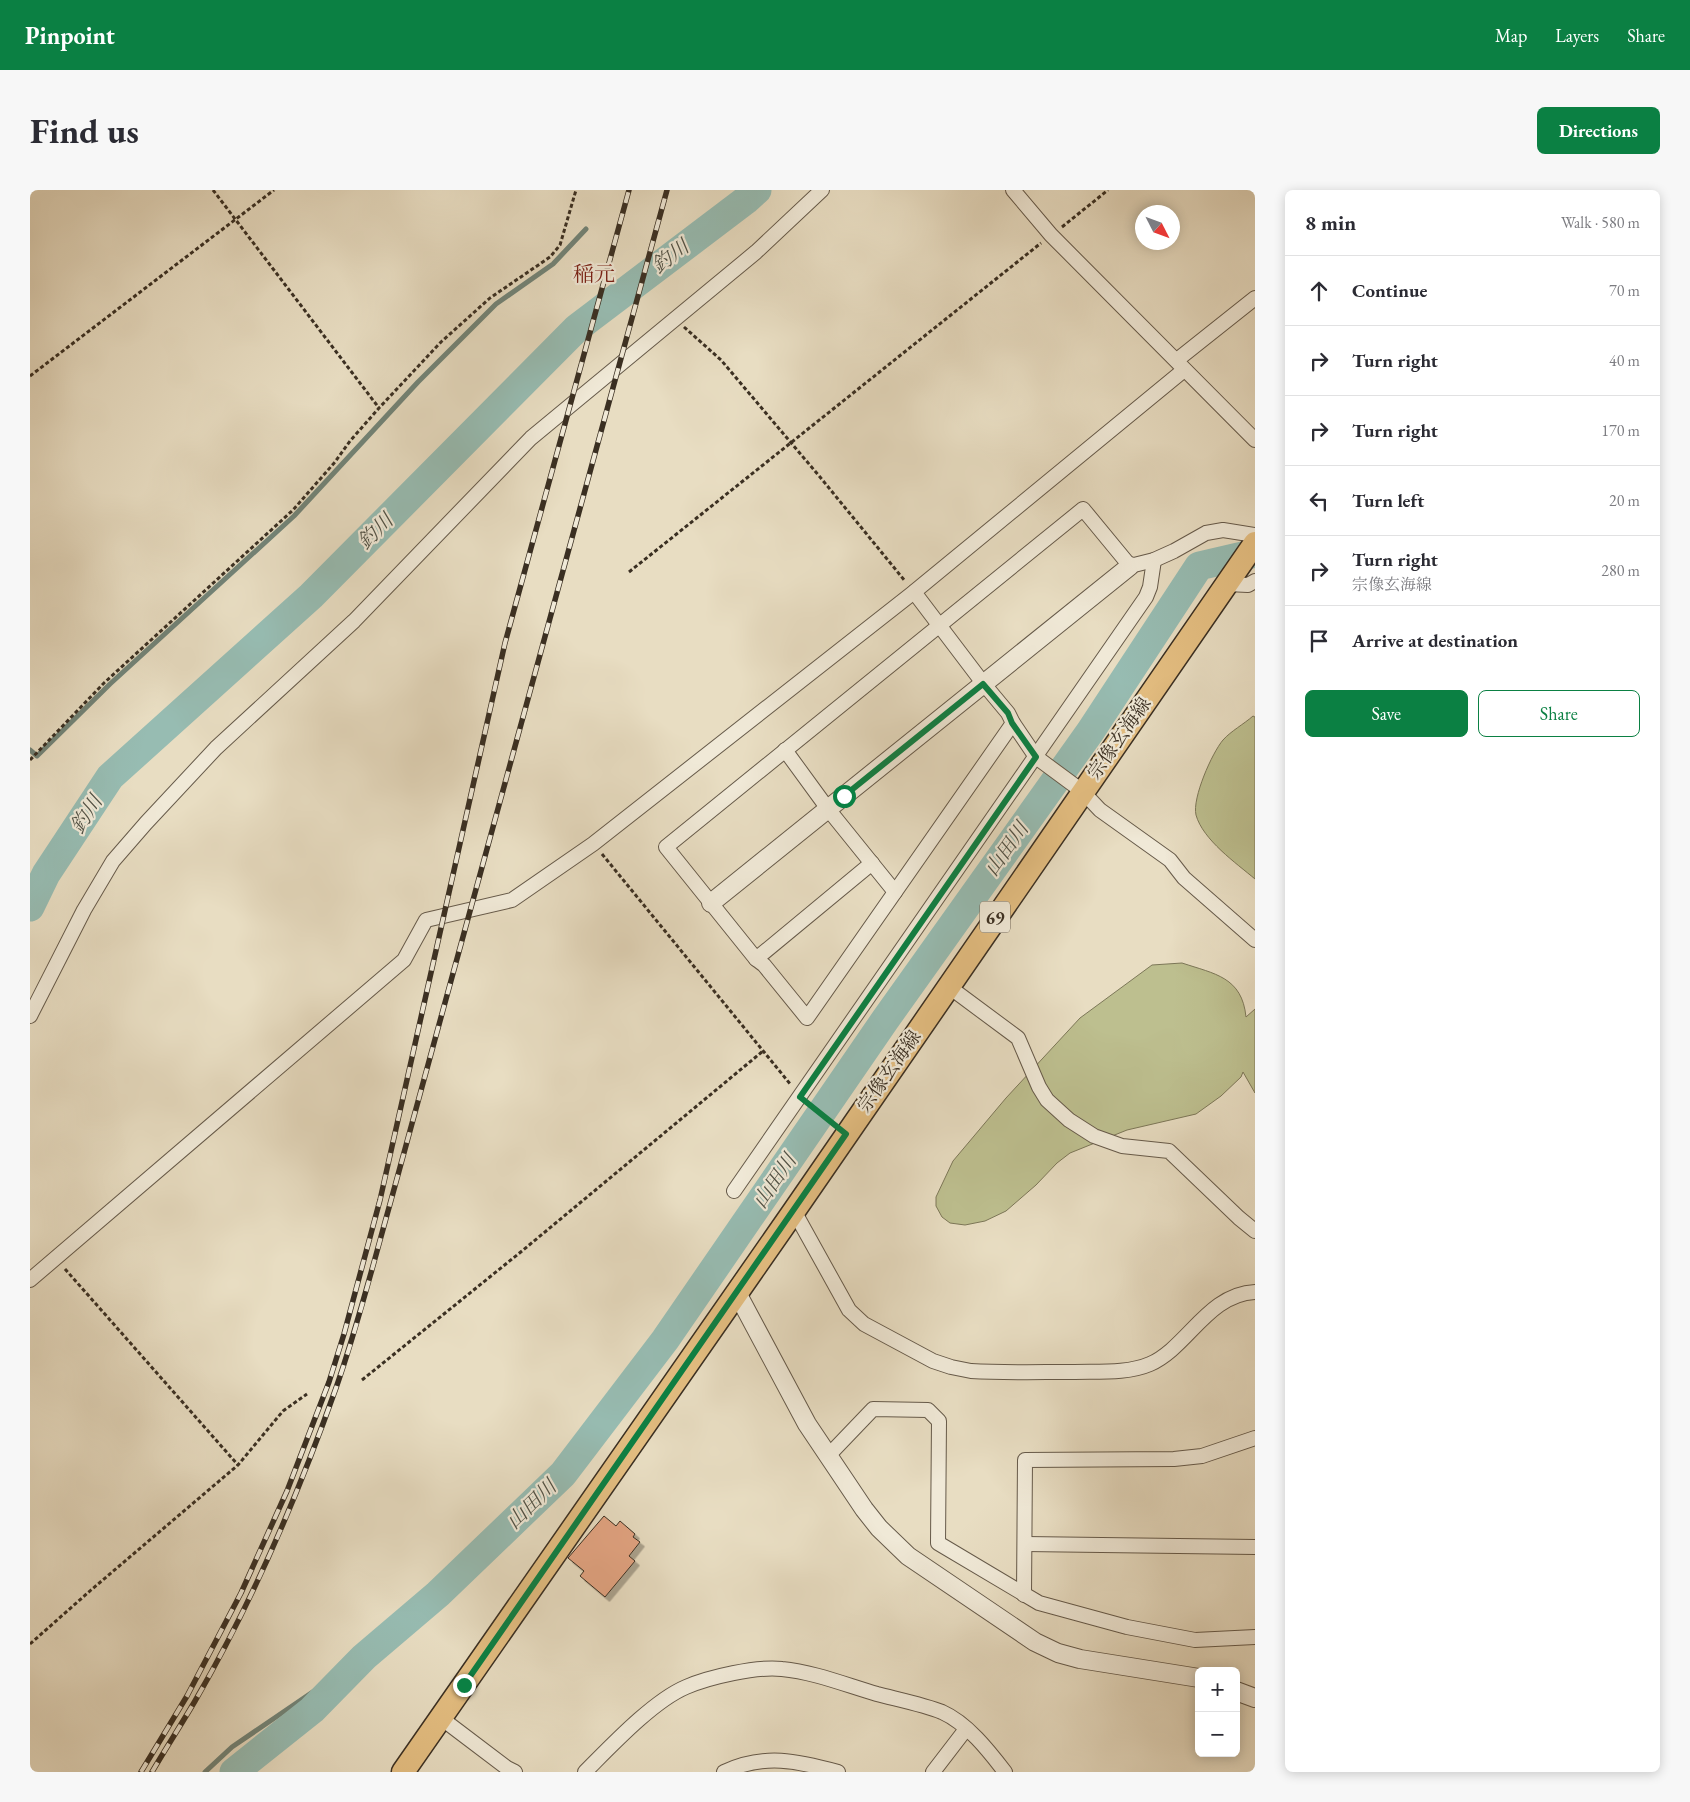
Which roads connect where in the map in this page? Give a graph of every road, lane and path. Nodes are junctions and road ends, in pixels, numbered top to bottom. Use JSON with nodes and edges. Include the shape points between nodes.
{"nodes":[{"id":1,"x":213,"y":190,"type":"edge"},
{"id":2,"x":274,"y":190,"type":"edge"},
{"id":3,"x":576,"y":190,"type":"edge"},
{"id":4,"x":822,"y":190,"type":"edge"},
{"id":5,"x":1013,"y":190,"type":"edge"},
{"id":6,"x":1108,"y":190,"type":"edge"},
{"id":7,"x":236,"y":219,"type":"junction"},
{"id":8,"x":1051,"y":235,"type":"junction"},
{"id":9,"x":1255,"y":298,"type":"edge"},
{"id":10,"x":675,"y":319,"type":"junction"},
{"id":11,"x":1181,"y":365,"type":"junction"},
{"id":12,"x":30,"y":376,"type":"edge"},
{"id":13,"x":379,"y":408,"type":"junction"},
{"id":14,"x":1255,"y":440,"type":"edge"},
{"id":15,"x":790,"y":443,"type":"junction"},
{"id":16,"x":1255,"y":535,"type":"edge"},
{"id":17,"x":1255,"y":543,"type":"edge"},
{"id":18,"x":1154,"y":560,"type":"junction"},
{"id":19,"x":1130,"y":566,"type":"junction"},
{"id":20,"x":628,"y":572,"type":"dead end"},
{"id":21,"x":1255,"y":581,"type":"edge"},
{"id":22,"x":1227,"y":584,"type":"junction"},
{"id":23,"x":914,"y":592,"type":"junction"},
{"id":24,"x":939,"y":625,"type":"junction"},
{"id":25,"x":983,"y":684,"type":"junction"},
{"id":26,"x":1012,"y":723,"type":"junction"},
{"id":27,"x":785,"y":750,"type":"junction"},
{"id":28,"x":1036,"y":757,"type":"junction"},
{"id":29,"x":30,"y":758,"type":"edge"},
{"id":30,"x":1082,"y":791,"type":"junction"},
{"id":31,"x":828,"y":808,"type":"junction"},
{"id":32,"x":594,"y":844,"type":"junction"},
{"id":33,"x":872,"y":863,"type":"junction"},
{"id":34,"x":895,"y":892,"type":"junction"},
{"id":35,"x":711,"y":904,"type":"junction"},
{"id":36,"x":1255,"y":940,"type":"edge"},
{"id":37,"x":756,"y":959,"type":"junction"},
{"id":38,"x":948,"y":986,"type":"junction"},
{"id":39,"x":30,"y":1016,"type":"edge"},
{"id":40,"x":763,"y":1051,"type":"junction"},
{"id":41,"x":800,"y":1097,"type":"junction"},
{"id":42,"x":846,"y":1134,"type":"junction"},
{"id":43,"x":734,"y":1191,"type":"dead end"},
{"id":44,"x":794,"y":1211,"type":"junction"},
{"id":45,"x":1255,"y":1231,"type":"edge"},
{"id":46,"x":56,"y":1259,"type":"junction"},
{"id":47,"x":30,"y":1280,"type":"edge"},
{"id":48,"x":1255,"y":1292,"type":"edge"},
{"id":49,"x":737,"y":1293,"type":"junction"},
{"id":50,"x":362,"y":1380,"type":"dead end"},
{"id":51,"x":306,"y":1394,"type":"dead end"},
{"id":52,"x":1255,"y":1438,"type":"edge"},
{"id":53,"x":828,"y":1456,"type":"junction"},
{"id":54,"x":238,"y":1465,"type":"junction"},
{"id":55,"x":1025,"y":1544,"type":"junction"},
{"id":56,"x":1255,"y":1548,"type":"edge"},
{"id":57,"x":1024,"y":1595,"type":"junction"},
{"id":58,"x":1255,"y":1637,"type":"edge"},
{"id":59,"x":30,"y":1644,"type":"edge"},
{"id":60,"x":1195,"y":1677,"type":"edge"},
{"id":61,"x":1240,"y":1692,"type":"edge"},
{"id":62,"x":1255,"y":1698,"type":"edge"},
{"id":63,"x":441,"y":1718,"type":"junction"},
{"id":64,"x":966,"y":1729,"type":"junction"},
{"id":65,"x":403,"y":1772,"type":"edge"},
{"id":66,"x":515,"y":1772,"type":"edge"},
{"id":67,"x":585,"y":1772,"type":"edge"},
{"id":68,"x":724,"y":1772,"type":"edge"},
{"id":69,"x":838,"y":1772,"type":"edge"},
{"id":70,"x":932,"y":1772,"type":"edge"},
{"id":71,"x":1005,"y":1772,"type":"edge"}],
"edges":[{"from":1,"to":7,"type":"path"},
{"from":2,"to":7,"type":"path"},
{"from":3,"to":13,"type":"path","via":[[560,245],[550,257],[490,298],[441,342]]},
{"from":4,"to":10,"type":"street","via":[[756,252]]},
{"from":5,"to":8,"type":"street"},
{"from":6,"to":8,"type":"path"},
{"from":7,"to":12,"type":"path"},
{"from":7,"to":13,"type":"path"},
{"from":8,"to":11,"type":"street"},
{"from":8,"to":15,"type":"path"},
{"from":9,"to":11,"type":"street"},
{"from":10,"to":15,"type":"path","via":[[720,360]]},
{"from":10,"to":39,"type":"street","via":[[531,438],[354,621],[216,748],[146,823],[113,862],[84,910]]},
{"from":11,"to":14,"type":"street"},
{"from":11,"to":23,"type":"street"},
{"from":13,"to":29,"type":"path","via":[[293,510],[104,683]]},
{"from":15,"to":20,"type":"path"},
{"from":15,"to":23,"type":"path"},
{"from":16,"to":18,"type":"street","via":[[1223,530],[1206,533]]},
{"from":17,"to":22,"type":"main road","name":"宗像玄海線","number":"69"},
{"from":18,"to":19,"type":"street"},
{"from":18,"to":28,"type":"street","via":[[1146,597]]},
{"from":19,"to":24,"type":"street","via":[[1083,509]]},
{"from":19,"to":25,"type":"street"},
{"from":21,"to":22,"type":"street","via":[[1248,585]]},
{"from":22,"to":30,"type":"main road","name":"宗像玄海線","number":"69"},
{"from":23,"to":24,"type":"street"},
{"from":23,"to":32,"type":"street"},
{"from":24,"to":25,"type":"street"},
{"from":24,"to":27,"type":"street"},
{"from":25,"to":26,"type":"street","via":[[1008,713]]},
{"from":25,"to":31,"type":"street"},
{"from":26,"to":28,"type":"street"},
{"from":26,"to":34,"type":"street"},
{"from":27,"to":31,"type":"street"},
{"from":27,"to":35,"type":"street","via":[[666,847]]},
{"from":28,"to":30,"type":"street"},
{"from":28,"to":41,"type":"street"},
{"from":30,"to":36,"type":"street","via":[[1100,810],[1170,860],[1184,878]]},
{"from":30,"to":38,"type":"main road","name":"宗像玄海線","number":"69"},
{"from":31,"to":33,"type":"street"},
{"from":31,"to":35,"type":"street"},
{"from":32,"to":40,"type":"path"},
{"from":32,"to":46,"type":"street","via":[[512,900],[426,920],[404,960]]},
{"from":33,"to":34,"type":"street"},
{"from":33,"to":37,"type":"street"},
{"from":34,"to":37,"type":"street","via":[[807,1018]]},
{"from":35,"to":37,"type":"street"},
{"from":38,"to":42,"type":"main road","name":"宗像玄海線","number":"69"},
{"from":38,"to":45,"type":"street","via":[[1018,1038],[1047,1100],[1069,1120],[1094,1136],[1122,1146],[1169,1151]]},
{"from":40,"to":41,"type":"path"},
{"from":40,"to":50,"type":"path"},
{"from":41,"to":42,"type":"path"},
{"from":41,"to":43,"type":"street"},
{"from":42,"to":44,"type":"main road","name":"宗像玄海線","number":"69"},
{"from":44,"to":48,"type":"street","via":[[849,1310],[864,1324],[932,1361],[971,1372],[1134,1369],[1164,1356],[1199,1321],[1223,1303]]},
{"from":44,"to":49,"type":"main road","name":"宗像玄海線","number":"69"},
{"from":46,"to":47,"type":"street"},
{"from":46,"to":54,"type":"path"},
{"from":49,"to":53,"type":"street","via":[[807,1424]]},
{"from":49,"to":63,"type":"main road","name":"宗像玄海線","number":"69"},
{"from":51,"to":54,"type":"path","via":[[283,1411]]},
{"from":52,"to":55,"type":"street","via":[[1202,1456],[1174,1459],[1025,1460]]},
{"from":53,"to":57,"type":"street","via":[[873,1409],[928,1410],[939,1421],[938,1543]]},
{"from":53,"to":60,"type":"street","via":[[864,1509],[892,1542],[946,1583],[1035,1642],[1080,1659]]},
{"from":54,"to":59,"type":"path"},
{"from":55,"to":56,"type":"street"},
{"from":55,"to":57,"type":"street"},
{"from":57,"to":58,"type":"street","via":[[1039,1603],[1127,1627],[1195,1640]]},
{"from":61,"to":62,"type":"street"},
{"from":63,"to":65,"type":"main road","name":"宗像玄海線","number":"69"},
{"from":63,"to":66,"type":"street"},
{"from":64,"to":67,"type":"street","via":[[943,1713],[811,1675],[781,1668],[750,1670],[684,1687],[663,1700]]},
{"from":64,"to":70,"type":"street"},
{"from":64,"to":71,"type":"street"},
{"from":68,"to":69,"type":"street","via":[[773,1760],[792,1760]]}]}
